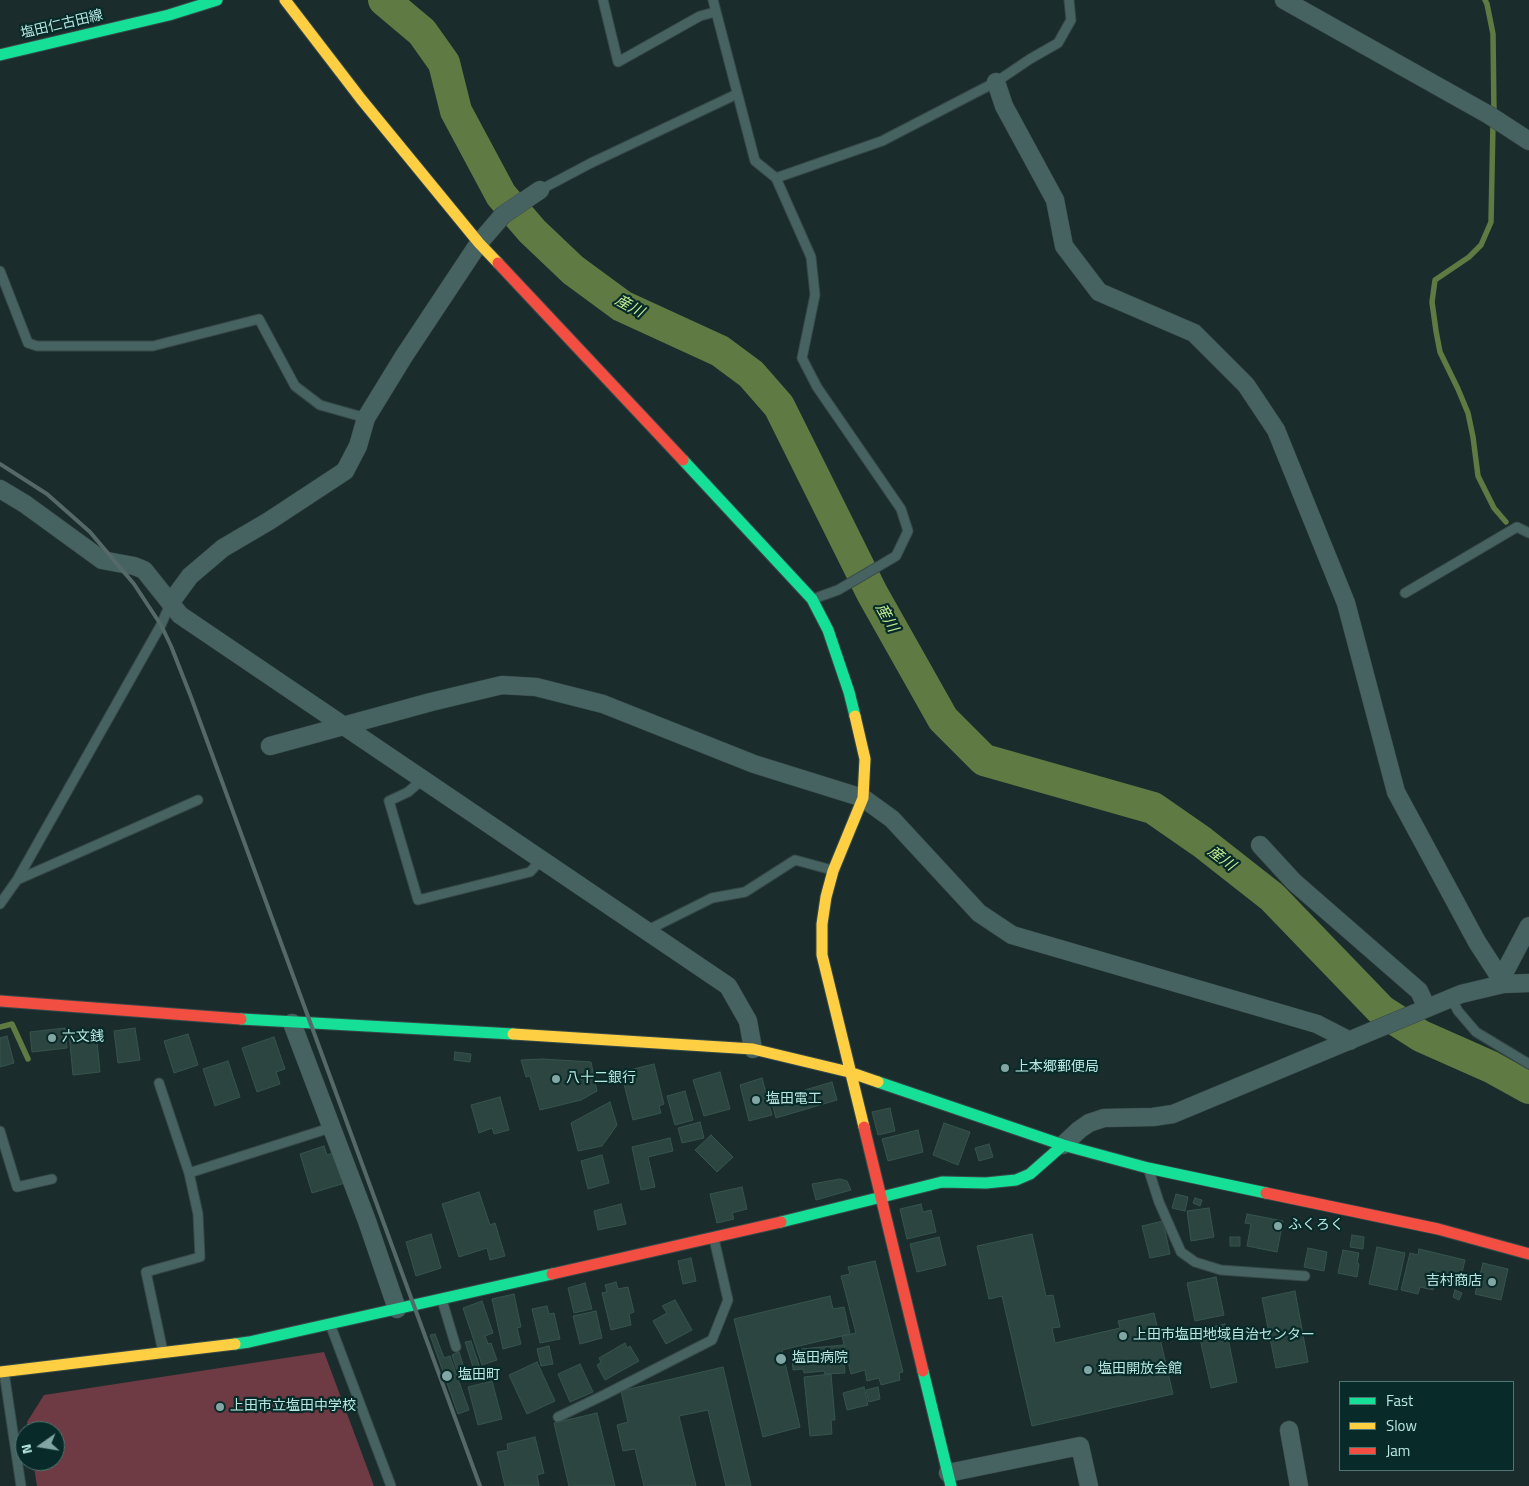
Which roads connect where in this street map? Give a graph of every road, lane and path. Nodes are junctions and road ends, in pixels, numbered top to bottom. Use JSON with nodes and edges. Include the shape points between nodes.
{"nodes":[{"id":1,"x":217,"y":0,"type":"edge"},
{"id":2,"x":285,"y":0,"type":"edge"},
{"id":3,"x":604,"y":0,"type":"edge"},
{"id":4,"x":713,"y":0,"type":"edge"},
{"id":5,"x":1069,"y":0,"type":"edge"},
{"id":6,"x":1284,"y":0,"type":"edge"},
{"id":7,"x":715,"y":12,"type":"junction"},
{"id":8,"x":0,"y":54,"type":"edge"},
{"id":9,"x":996,"y":82,"type":"junction"},
{"id":10,"x":737,"y":94,"type":"junction"},
{"id":11,"x":1529,"y":141,"type":"edge"},
{"id":12,"x":776,"y":178,"type":"junction"},
{"id":13,"x":540,"y":190,"type":"joint"},
{"id":14,"x":480,"y":242,"type":"junction"},
{"id":15,"x":0,"y":272,"type":"edge"},
{"id":16,"x":366,"y":418,"type":"junction"},
{"id":17,"x":0,"y":489,"type":"edge"},
{"id":18,"x":1529,"y":533,"type":"edge"},
{"id":19,"x":1405,"y":593,"type":"dead end"},
{"id":20,"x":812,"y":599,"type":"junction"},
{"id":21,"x":171,"y":602,"type":"junction"},
{"id":22,"x":343,"y":727,"type":"junction"},
{"id":23,"x":270,"y":746,"type":"dead end"},
{"id":24,"x":422,"y":780,"type":"junction"},
{"id":25,"x":863,"y":798,"type":"junction"},
{"id":26,"x":198,"y":800,"type":"dead end"},
{"id":27,"x":1260,"y":845,"type":"dead end"},
{"id":28,"x":541,"y":860,"type":"junction"},
{"id":29,"x":833,"y":870,"type":"junction"},
{"id":30,"x":16,"y":880,"type":"junction"},
{"id":31,"x":0,"y":904,"type":"edge"},
{"id":32,"x":1529,"y":926,"type":"edge"},
{"id":33,"x":646,"y":931,"type":"junction"},
{"id":34,"x":1502,"y":982,"type":"junction"},
{"id":35,"x":1529,"y":983,"type":"edge"},
{"id":36,"x":1451,"y":998,"type":"junction"},
{"id":37,"x":0,"y":1001,"type":"edge"},
{"id":38,"x":1424,"y":1009,"type":"junction"},
{"id":39,"x":292,"y":1023,"type":"junction"},
{"id":40,"x":1356,"y":1038,"type":"junction"},
{"id":41,"x":753,"y":1049,"type":"junction"},
{"id":42,"x":1529,"y":1064,"type":"edge"},
{"id":43,"x":849,"y":1072,"type":"junction"},
{"id":44,"x":159,"y":1083,"type":"dead end"},
{"id":45,"x":332,"y":1127,"type":"junction"},
{"id":46,"x":0,"y":1131,"type":"edge"},
{"id":47,"x":1063,"y":1145,"type":"junction"},
{"id":48,"x":1148,"y":1168,"type":"junction"},
{"id":49,"x":189,"y":1173,"type":"junction"},
{"id":50,"x":52,"y":1179,"type":"dead end"},
{"id":51,"x":880,"y":1198,"type":"junction"},
{"id":52,"x":714,"y":1238,"type":"junction"},
{"id":53,"x":1529,"y":1254,"type":"edge"},
{"id":54,"x":1305,"y":1276,"type":"dead end"},
{"id":55,"x":442,"y":1300,"type":"junction"},
{"id":56,"x":397,"y":1309,"type":"junction"},
{"id":57,"x":330,"y":1324,"type":"junction"},
{"id":58,"x":456,"y":1348,"type":"dead end"},
{"id":59,"x":163,"y":1352,"type":"junction"},
{"id":60,"x":2,"y":1372,"type":"edge"},
{"id":61,"x":558,"y":1416,"type":"dead end"},
{"id":62,"x":1289,"y":1430,"type":"dead end"},
{"id":63,"x":949,"y":1479,"type":"edge"},
{"id":64,"x":21,"y":1486,"type":"edge"},
{"id":65,"x":391,"y":1486,"type":"edge"},
{"id":66,"x":1089,"y":1486,"type":"edge"},
{"id":67,"x":1299,"y":1486,"type":"edge"}],
"edges":[{"from":1,"to":8,"type":"street","name":"塩田仁古田線","via":[[168,15]]},
{"from":2,"to":14,"type":"street","via":[[361,99]]},
{"from":3,"to":7,"type":"lane","via":[[618,62],[700,16]]},
{"from":4,"to":7,"type":"lane"},
{"from":5,"to":9,"type":"lane","via":[[1071,20],[1058,43]]},
{"from":6,"to":11,"type":"street","via":[[1489,115]]},
{"from":7,"to":10,"type":"lane"},
{"from":9,"to":12,"type":"lane","via":[[882,141]]},
{"from":9,"to":34,"type":"street","via":[[1004,106],[1055,200],[1064,246],[1098,292],[1194,333],[1246,385],[1276,430],[1346,603],[1396,792]]},
{"from":10,"to":12,"type":"lane","via":[[755,161]]},
{"from":10,"to":13,"type":"lane"},
{"from":12,"to":20,"type":"lane","via":[[811,257],[815,296],[802,358],[817,387],[901,509],[908,530],[896,556],[838,590]]},
{"from":13,"to":14,"type":"street","via":[[503,215]]},
{"from":14,"to":16,"type":"street"},
{"from":14,"to":20,"type":"street"},
{"from":15,"to":16,"type":"lane","via":[[28,343],[37,346],[153,346],[259,319],[295,386],[320,405]]},
{"from":16,"to":21,"type":"street","via":[[346,471],[222,548],[190,576]]},
{"from":17,"to":21,"type":"street","via":[[102,560],[144,570]]},
{"from":18,"to":19,"type":"lane","via":[[1517,526]]},
{"from":20,"to":25,"type":"street","via":[[828,630],[849,692],[865,759]]},
{"from":21,"to":22,"type":"street","via":[[180,614]]},
{"from":21,"to":30,"type":"lane"},
{"from":22,"to":23,"type":"street"},
{"from":22,"to":24,"type":"street"},
{"from":22,"to":25,"type":"street","via":[[502,686],[536,687],[603,704],[754,764]]},
{"from":24,"to":28,"type":"street"},
{"from":24,"to":28,"type":"lane","via":[[408,792],[389,801],[418,900],[530,872]]},
{"from":25,"to":29,"type":"street"},
{"from":25,"to":40,"type":"street","via":[[892,818],[979,913],[1012,935]]},
{"from":26,"to":30,"type":"lane"},
{"from":27,"to":38,"type":"street","via":[[1294,882],[1419,991]]},
{"from":28,"to":33,"type":"street"},
{"from":29,"to":33,"type":"lane","via":[[795,860],[745,892],[712,898]]},
{"from":29,"to":43,"type":"street","via":[[822,924],[822,956]]},
{"from":30,"to":31,"type":"lane"},
{"from":32,"to":34,"type":"street"},
{"from":33,"to":41,"type":"street","via":[[728,986],[748,1021]]},
{"from":34,"to":35,"type":"street"},
{"from":34,"to":36,"type":"street"},
{"from":36,"to":38,"type":"street"},
{"from":36,"to":42,"type":"lane","via":[[1476,1032]]},
{"from":37,"to":39,"type":"street"},
{"from":38,"to":40,"type":"street"},
{"from":39,"to":41,"type":"street"},
{"from":39,"to":45,"type":"street"},
{"from":40,"to":47,"type":"street","via":[[1173,1114],[1104,1118],[1089,1123]]},
{"from":41,"to":43,"type":"street"},
{"from":43,"to":47,"type":"street"},
{"from":43,"to":51,"type":"street"},
{"from":44,"to":49,"type":"lane"},
{"from":45,"to":49,"type":"lane"},
{"from":45,"to":56,"type":"street"},
{"from":46,"to":50,"type":"lane","via":[[17,1187]]},
{"from":47,"to":48,"type":"street"},
{"from":47,"to":51,"type":"street","via":[[1030,1174],[1016,1180],[942,1182]]},
{"from":48,"to":53,"type":"street","via":[[1438,1229]]},
{"from":48,"to":54,"type":"lane","via":[[1181,1252],[1195,1262],[1221,1270]]},
{"from":49,"to":59,"type":"lane","via":[[198,1214],[200,1257],[146,1272]]},
{"from":51,"to":52,"type":"street"},
{"from":51,"to":63,"type":"street"},
{"from":52,"to":55,"type":"street"},
{"from":52,"to":61,"type":"lane","via":[[728,1300],[712,1340]]},
{"from":55,"to":56,"type":"street"},
{"from":55,"to":58,"type":"lane"},
{"from":56,"to":57,"type":"street"},
{"from":57,"to":59,"type":"street","via":[[249,1342]]},
{"from":57,"to":65,"type":"lane"},
{"from":59,"to":60,"type":"street"},
{"from":60,"to":64,"type":"lane"},
{"from":62,"to":67,"type":"street"},
{"from":63,"to":66,"type":"street","via":[[1080,1446]]}]}
